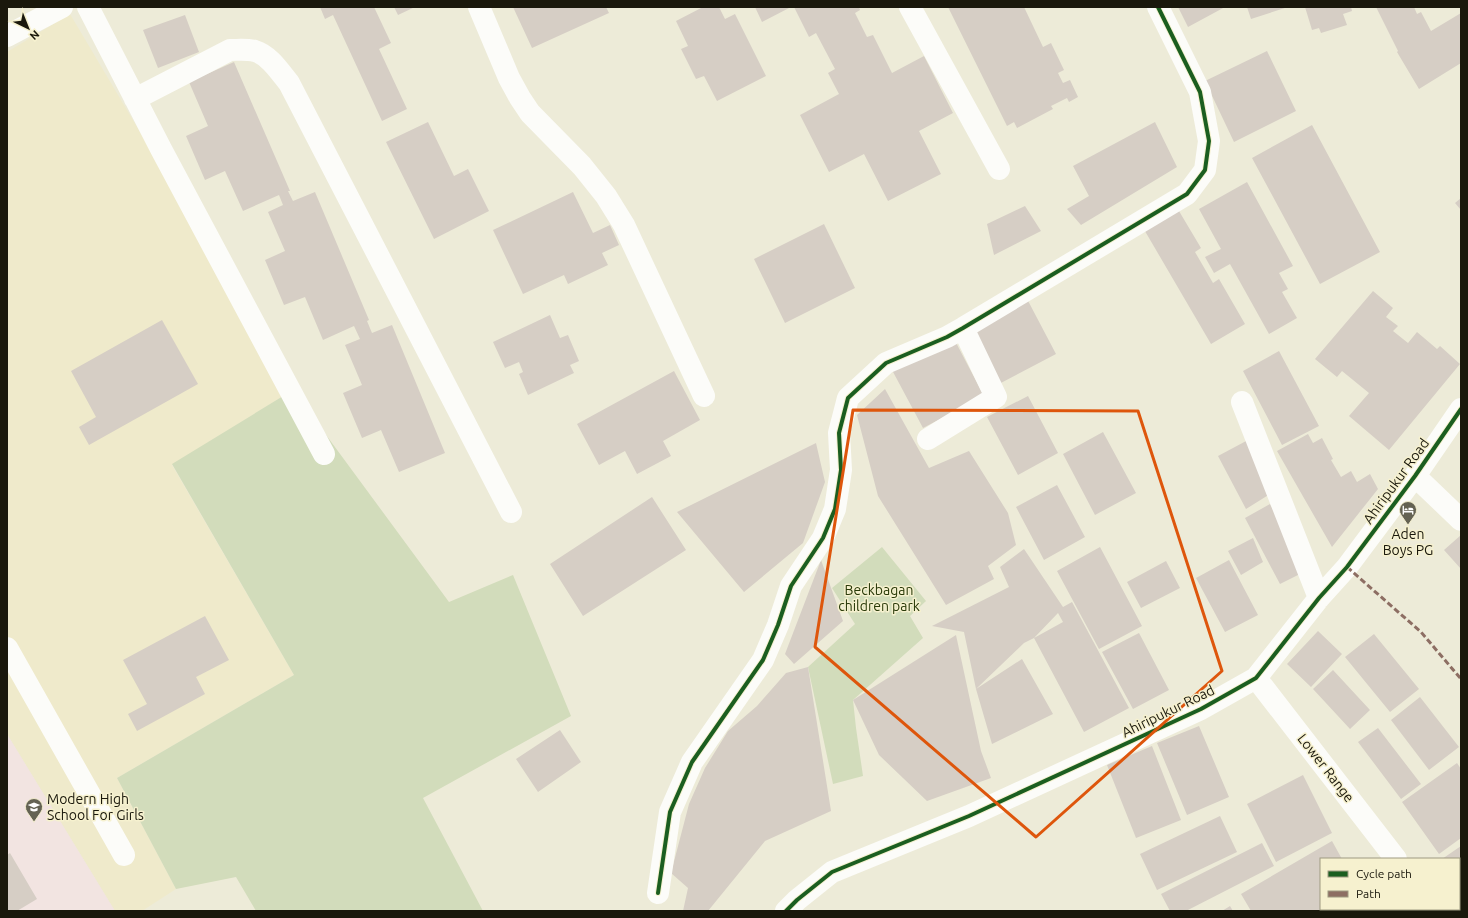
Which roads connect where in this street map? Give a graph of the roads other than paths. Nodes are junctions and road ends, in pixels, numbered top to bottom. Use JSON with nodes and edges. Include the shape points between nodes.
{"nodes":[{"id":1,"x":62,"y":7,"type":"edge"},
{"id":2,"x":88,"y":7,"type":"edge"},
{"id":3,"x":479,"y":7,"type":"edge"},
{"id":4,"x":910,"y":7,"type":"edge"},
{"id":5,"x":1158,"y":7,"type":"edge"},
{"id":6,"x":7,"y":36,"type":"edge"},
{"id":7,"x":135,"y":99,"type":"junction"},
{"id":8,"x":999,"y":169,"type":"dead end"},
{"id":9,"x":963,"y":328,"type":"junction"},
{"id":10,"x":704,"y":396,"type":"dead end"},
{"id":11,"x":1242,"y":402,"type":"dead end"},
{"id":12,"x":1461,"y":409,"type":"edge"},
{"id":13,"x":928,"y":439,"type":"dead end"},
{"id":14,"x":324,"y":454,"type":"dead end"},
{"id":15,"x":1415,"y":476,"type":"junction"},
{"id":16,"x":511,"y":512,"type":"dead end"},
{"id":17,"x":1461,"y":520,"type":"edge"},
{"id":18,"x":1319,"y":598,"type":"junction"},
{"id":19,"x":7,"y":648,"type":"edge"},
{"id":20,"x":1256,"y":678,"type":"junction"},
{"id":21,"x":124,"y":855,"type":"dead end"},
{"id":22,"x":1395,"y":858,"type":"edge"},
{"id":23,"x":658,"y":893,"type":"dead end"},
{"id":24,"x":786,"y":911,"type":"edge"}],
"edges":[{"from":1,"to":6,"type":"street"},
{"from":2,"to":7,"type":"street"},
{"from":3,"to":10,"type":"street","via":[[520,98],[530,113],[582,166],[606,196],[624,225]]},
{"from":4,"to":8,"type":"street"},
{"from":5,"to":9,"type":"street","via":[[1200,92],[1208,140],[1205,170],[1187,194]]},
{"from":7,"to":14,"type":"street"},
{"from":7,"to":16,"type":"street","via":[[230,50],[257,51],[279,70],[293,90]]},
{"from":9,"to":13,"type":"street","via":[[996,397]]},
{"from":9,"to":23,"type":"street","via":[[886,363],[848,398],[839,434],[841,470],[835,509],[823,538],[791,586],[763,660],[692,762],[670,812]]},
{"from":11,"to":18,"type":"street"},
{"from":12,"to":15,"type":"street","name":"Ahiripukur Road"},
{"from":15,"to":17,"type":"street"},
{"from":15,"to":18,"type":"street","name":"Ahiripukur Road","via":[[1347,567]]},
{"from":18,"to":20,"type":"street","name":"Ahiripukur Road"},
{"from":19,"to":21,"type":"street"},
{"from":20,"to":22,"type":"street","name":"Lower Range"},
{"from":20,"to":24,"type":"street","name":"Ahiripukur Road","via":[[1201,710],[969,816],[832,872]]}]}
